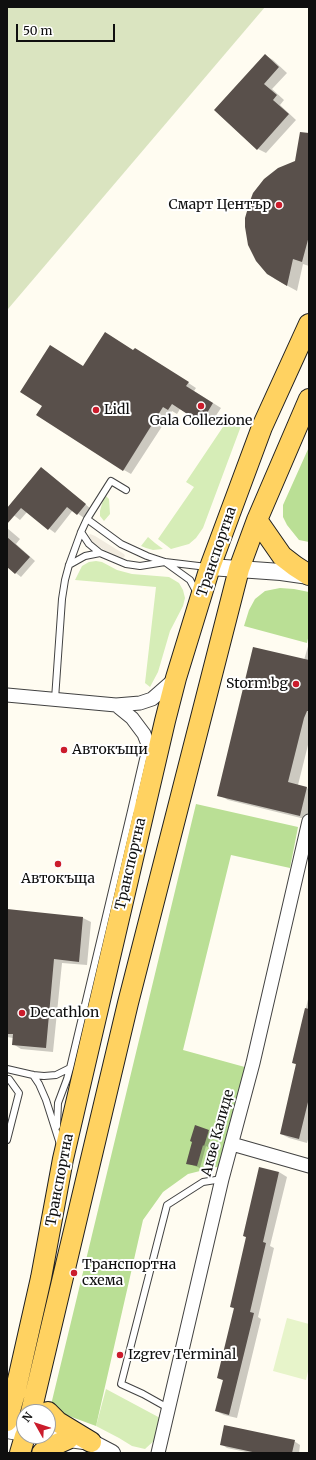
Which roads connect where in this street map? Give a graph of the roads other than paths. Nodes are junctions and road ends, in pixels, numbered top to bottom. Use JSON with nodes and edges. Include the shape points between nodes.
{"nodes":[{"id":1,"x":309,"y":324,"type":"edge"},
{"id":2,"x":309,"y":399,"type":"edge"},
{"id":3,"x":126,"y":490,"type":"dead end"},
{"id":4,"x":87,"y":519,"type":"junction"},
{"id":5,"x":257,"y":520,"type":"junction"},
{"id":6,"x":81,"y":532,"type":"junction"},
{"id":7,"x":100,"y":553,"type":"junction"},
{"id":8,"x":165,"y":562,"type":"junction"},
{"id":9,"x":69,"y":564,"type":"junction"},
{"id":10,"x":210,"y":567,"type":"junction"},
{"id":11,"x":239,"y":569,"type":"junction"},
{"id":12,"x":309,"y":575,"type":"edge"},
{"id":13,"x":200,"y":598,"type":"junction"},
{"id":14,"x":176,"y":678,"type":"junction"},
{"id":15,"x":7,"y":695,"type":"edge"},
{"id":16,"x":55,"y":699,"type":"junction"},
{"id":17,"x":116,"y":705,"type":"junction"},
{"id":18,"x":144,"y":734,"type":"junction"},
{"id":19,"x":155,"y":763,"type":"junction"},
{"id":20,"x":147,"y":796,"type":"junction"},
{"id":21,"x":131,"y":811,"type":"junction"},
{"id":22,"x":309,"y":821,"type":"edge"},
{"id":23,"x":70,"y":1068,"type":"junction"},
{"id":24,"x":7,"y":1069,"type":"edge"},
{"id":25,"x":33,"y":1075,"type":"junction"},
{"id":26,"x":7,"y":1079,"type":"edge"},
{"id":27,"x":57,"y":1132,"type":"junction"},
{"id":28,"x":7,"y":1140,"type":"edge"},
{"id":29,"x":232,"y":1144,"type":"junction"},
{"id":30,"x":63,"y":1159,"type":"junction"},
{"id":31,"x":309,"y":1166,"type":"edge"},
{"id":32,"x":222,"y":1179,"type":"junction"},
{"id":33,"x":22,"y":1400,"type":"edge"},
{"id":34,"x":168,"y":1408,"type":"junction"},
{"id":35,"x":56,"y":1420,"type":"edge"},
{"id":36,"x":7,"y":1421,"type":"edge"},
{"id":37,"x":56,"y":1437,"type":"edge"},
{"id":38,"x":68,"y":1439,"type":"junction"},
{"id":39,"x":91,"y":1442,"type":"junction"},
{"id":40,"x":42,"y":1453,"type":"edge"},
{"id":41,"x":112,"y":1453,"type":"edge"},
{"id":42,"x":158,"y":1453,"type":"edge"}],
"edges":[{"from":1,"to":10,"type":"main road","name":"Транспортна","via":[[262,427]]},
{"from":2,"to":5,"type":"main road","name":"Транспортна"},
{"from":3,"to":4,"type":"lane","via":[[111,481]]},
{"from":4,"to":6,"type":"lane"},
{"from":4,"to":8,"type":"lane","via":[[121,544]]},
{"from":5,"to":11,"type":"main road","name":"Транспортна"},
{"from":5,"to":12,"type":"main road","via":[[282,556]]},
{"from":6,"to":7,"type":"lane","via":[[89,544]]},
{"from":6,"to":9,"type":"lane"},
{"from":7,"to":8,"type":"lane","via":[[126,564],[140,566]]},
{"from":7,"to":9,"type":"lane","via":[[85,556]]},
{"from":8,"to":10,"type":"lane"},
{"from":8,"to":13,"type":"lane","via":[[190,580]]},
{"from":9,"to":16,"type":"lane","via":[[62,599]]},
{"from":10,"to":11,"type":"street"},
{"from":10,"to":13,"type":"main road","name":"Транспортна"},
{"from":11,"to":12,"type":"street"},
{"from":11,"to":33,"type":"main road","name":"Транспортна","via":[[128,1003]]},
{"from":13,"to":14,"type":"main road","name":"Транспортна"},
{"from":14,"to":17,"type":"street","via":[[152,699]]},
{"from":14,"to":19,"type":"main road","name":"Транспортна"},
{"from":15,"to":16,"type":"street"},
{"from":16,"to":17,"type":"street"},
{"from":17,"to":18,"type":"street","via":[[132,718]]},
{"from":18,"to":19,"type":"street"},
{"from":18,"to":21,"type":"lane","via":[[144,755]]},
{"from":19,"to":20,"type":"main road","name":"Транспортна"},
{"from":20,"to":21,"type":"lane"},
{"from":20,"to":30,"type":"main road","name":"Транспортна"},
{"from":21,"to":23,"type":"lane"},
{"from":22,"to":29,"type":"street","name":"Акве Калиде"},
{"from":23,"to":25,"type":"lane","via":[[56,1075]]},
{"from":23,"to":27,"type":"lane","via":[[58,1103]]},
{"from":24,"to":25,"type":"lane"},
{"from":25,"to":27,"type":"lane","via":[[42,1090]]},
{"from":26,"to":28,"type":"lane","via":[[19,1093]]},
{"from":27,"to":30,"type":"lane"},
{"from":29,"to":31,"type":"street"},
{"from":29,"to":32,"type":"street","name":"Акве Калиде"},
{"from":30,"to":33,"type":"main road","name":"Транспортна"},
{"from":32,"to":34,"type":"street","name":"Акве Калиде"},
{"from":32,"to":34,"type":"lane","via":[[203,1182],[167,1205],[121,1384]]},
{"from":33,"to":36,"type":"main road","name":"Транспортна"},
{"from":34,"to":42,"type":"street","name":"Акве Калиде"},
{"from":35,"to":39,"type":"main road"},
{"from":37,"to":38,"type":"street"},
{"from":38,"to":39,"type":"street"},
{"from":38,"to":40,"type":"main road"},
{"from":39,"to":41,"type":"street"}]}
